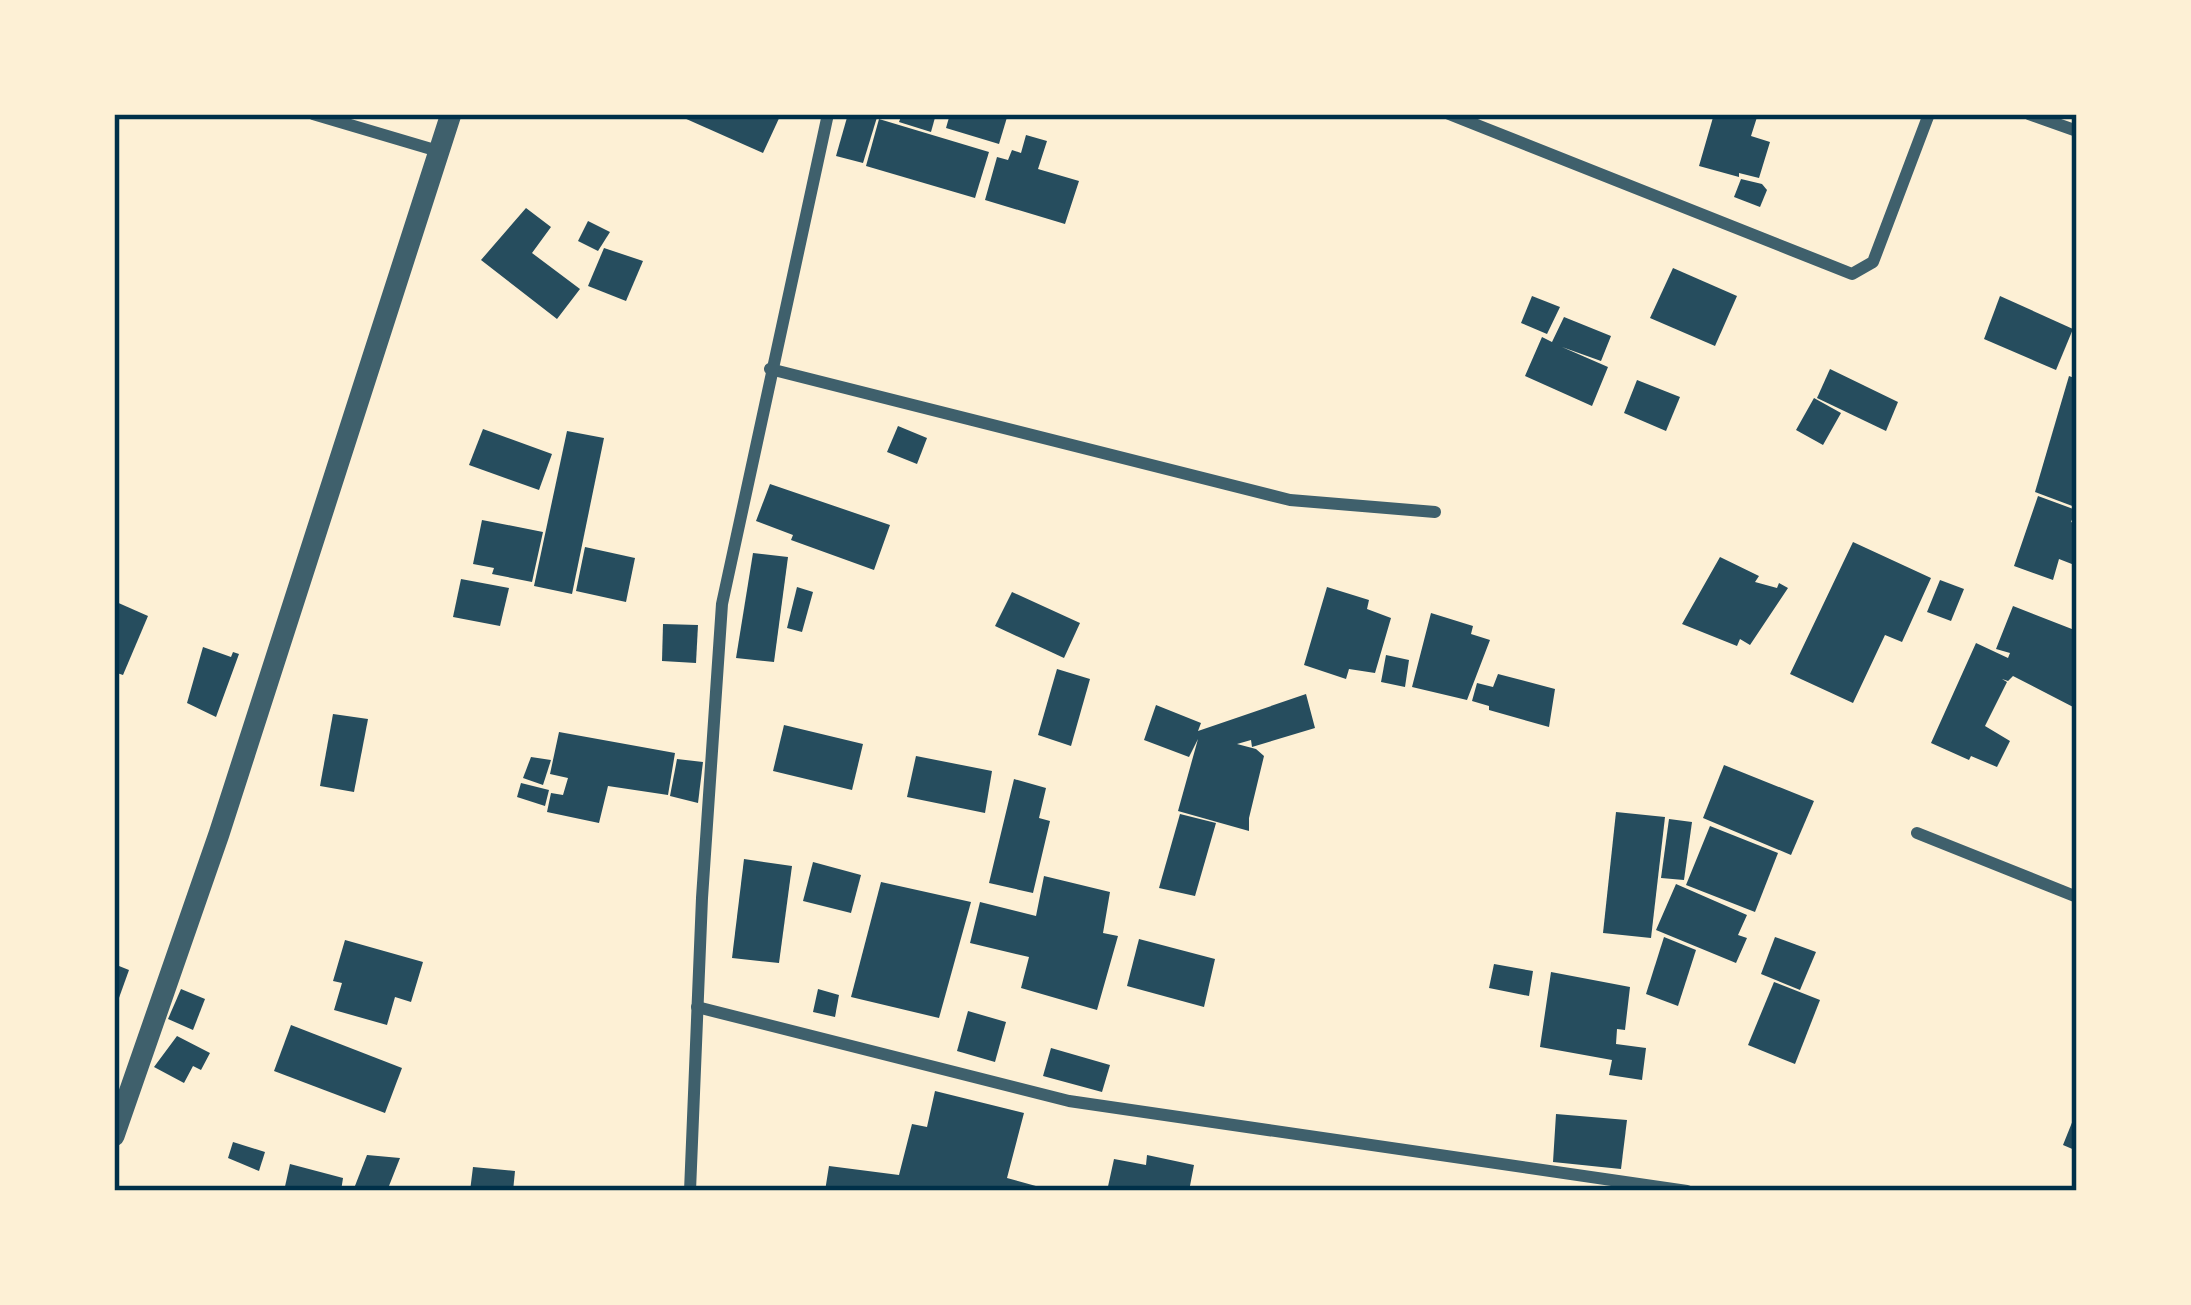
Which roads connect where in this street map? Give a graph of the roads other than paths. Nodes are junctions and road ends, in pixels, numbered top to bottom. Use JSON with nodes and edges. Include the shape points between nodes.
{"nodes":[{"id":1,"x":313,"y":114,"type":"edge"},
{"id":2,"x":451,"y":114,"type":"edge"},
{"id":3,"x":828,"y":114,"type":"edge"},
{"id":4,"x":1448,"y":114,"type":"edge"},
{"id":5,"x":1929,"y":114,"type":"edge"},
{"id":6,"x":2029,"y":114,"type":"edge"},
{"id":7,"x":2077,"y":130,"type":"edge"},
{"id":8,"x":438,"y":151,"type":"junction"},
{"id":9,"x":770,"y":369,"type":"junction"},
{"id":10,"x":1435,"y":512,"type":"dead end"},
{"id":11,"x":1916,"y":833,"type":"dead end"},
{"id":12,"x":2077,"y":897,"type":"edge"},
{"id":13,"x":697,"y":1007,"type":"junction"},
{"id":14,"x":114,"y":1136,"type":"edge"},
{"id":15,"x":690,"y":1191,"type":"edge"},
{"id":16,"x":1687,"y":1191,"type":"edge"}],
"edges":[{"from":1,"to":8,"type":"street"},
{"from":2,"to":8,"type":"street"},
{"from":3,"to":9,"type":"street"},
{"from":4,"to":5,"type":"street","via":[[1852,274],[1873,262]]},
{"from":6,"to":7,"type":"street"},
{"from":8,"to":14,"type":"street"},
{"from":9,"to":10,"type":"street","via":[[1290,500]]},
{"from":9,"to":13,"type":"street","via":[[722,604]]},
{"from":11,"to":12,"type":"street"},
{"from":13,"to":15,"type":"street"},
{"from":13,"to":16,"type":"street","via":[[1069,1100]]}]}
